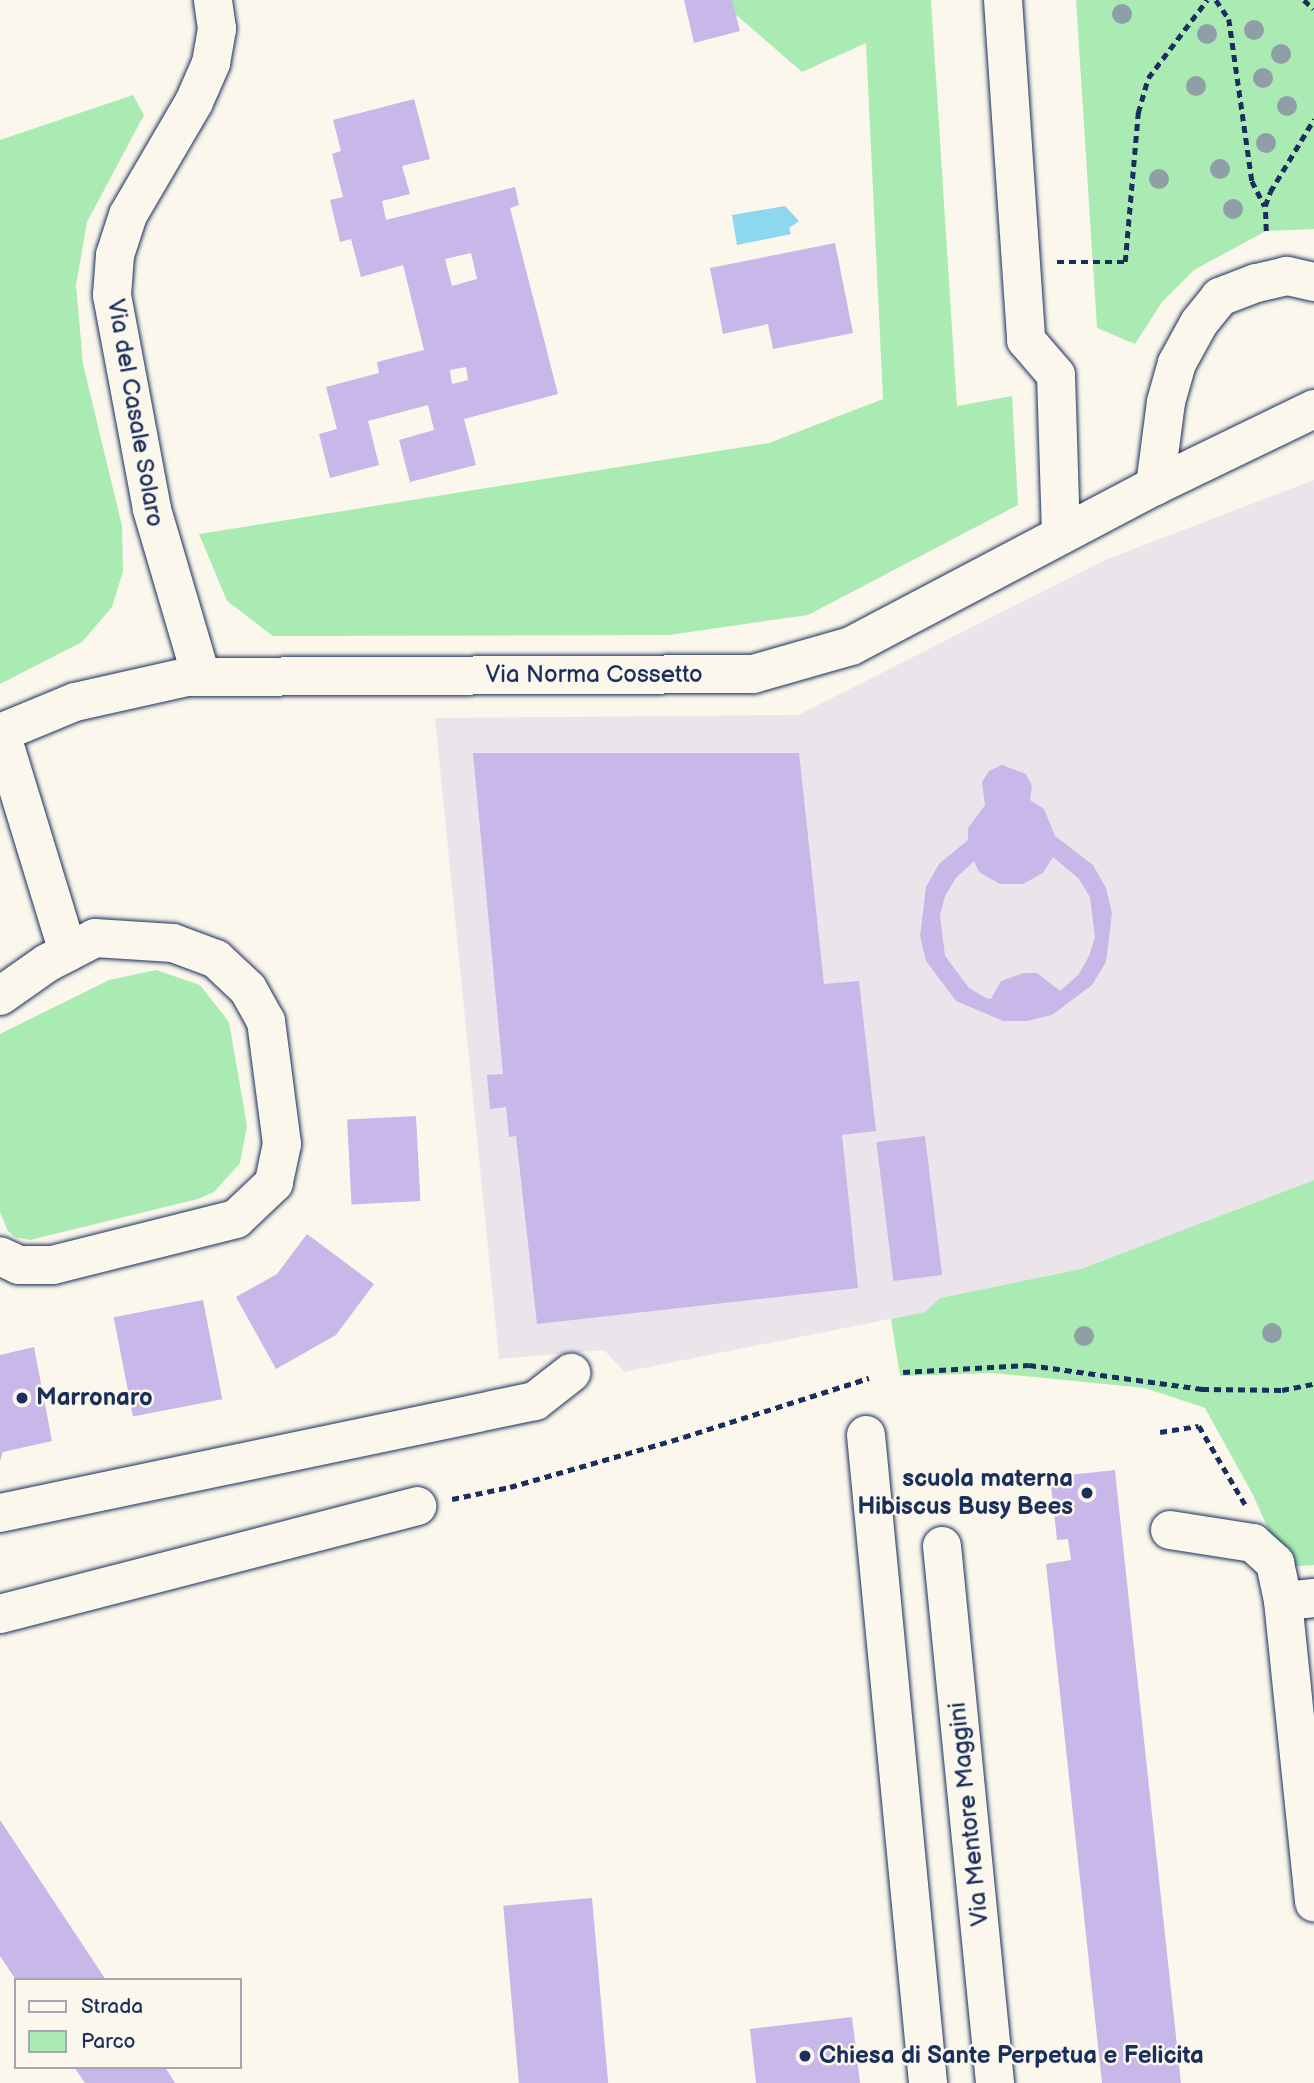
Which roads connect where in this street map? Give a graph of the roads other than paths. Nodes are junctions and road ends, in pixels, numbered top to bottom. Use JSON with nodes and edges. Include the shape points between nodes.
{"nodes":[{"id":1,"x":213,"y":0,"type":"edge"},
{"id":2,"x":1003,"y":0,"type":"edge"},
{"id":3,"x":1314,"y":282,"type":"edge"},
{"id":4,"x":1314,"y":409,"type":"edge"},
{"id":5,"x":1154,"y":486,"type":"junction"},
{"id":6,"x":1061,"y":535,"type":"junction"},
{"id":7,"x":201,"y":676,"type":"junction"},
{"id":8,"x":0,"y":733,"type":"edge"},
{"id":9,"x":68,"y":951,"type":"junction"},
{"id":10,"x":0,"y":996,"type":"edge"},
{"id":11,"x":0,"y":1256,"type":"edge"},
{"id":12,"x":571,"y":1373,"type":"dead end"},
{"id":13,"x":866,"y":1435,"type":"dead end"},
{"id":14,"x":417,"y":1506,"type":"road end"},
{"id":15,"x":0,"y":1513,"type":"edge"},
{"id":16,"x":1170,"y":1530,"type":"dead end"},
{"id":17,"x":942,"y":1546,"type":"dead end"},
{"id":18,"x":1299,"y":1600,"type":"edge"},
{"id":19,"x":0,"y":1614,"type":"edge"},
{"id":20,"x":1314,"y":1902,"type":"edge"},
{"id":21,"x":928,"y":2083,"type":"edge"},
{"id":22,"x":995,"y":2083,"type":"edge"}],
"edges":[{"from":1,"to":7,"type":"street","name":"Via del Casale Solaro","via":[[217,30],[211,63],[194,102],[128,215],[115,255],[112,295],[152,509]]},
{"from":2,"to":6,"type":"street","via":[[1026,340],[1056,375]]},
{"from":3,"to":5,"type":"street","via":[[1287,276],[1256,283],[1220,297],[1199,323],[1177,363],[1166,402]]},
{"from":4,"to":5,"type":"street","name":"Via Norma Cossetto"},
{"from":5,"to":6,"type":"street","name":"Via Norma Cossetto"},
{"from":6,"to":7,"type":"street","name":"Via Norma Cossetto","via":[[851,646],[753,674]]},
{"from":7,"to":8,"type":"street","name":"Via Norma Cossetto","via":[[146,682],[85,699]]},
{"from":8,"to":9,"type":"street"},
{"from":9,"to":10,"type":"street"},
{"from":9,"to":11,"type":"street","via":[[95,938],[134,937],[197,950],[233,972],[258,1005],[271,1038],[281,1163],[274,1183],[252,1208],[215,1227],[53,1265],[19,1265]]},
{"from":12,"to":15,"type":"street","via":[[535,1401]]},
{"from":13,"to":21,"type":"street"},
{"from":14,"to":19,"type":"street"},
{"from":16,"to":18,"type":"street","via":[[1253,1543],[1275,1563]]},
{"from":17,"to":22,"type":"street","name":"Via Mentore Maggini"},
{"from":18,"to":20,"type":"street"}]}
